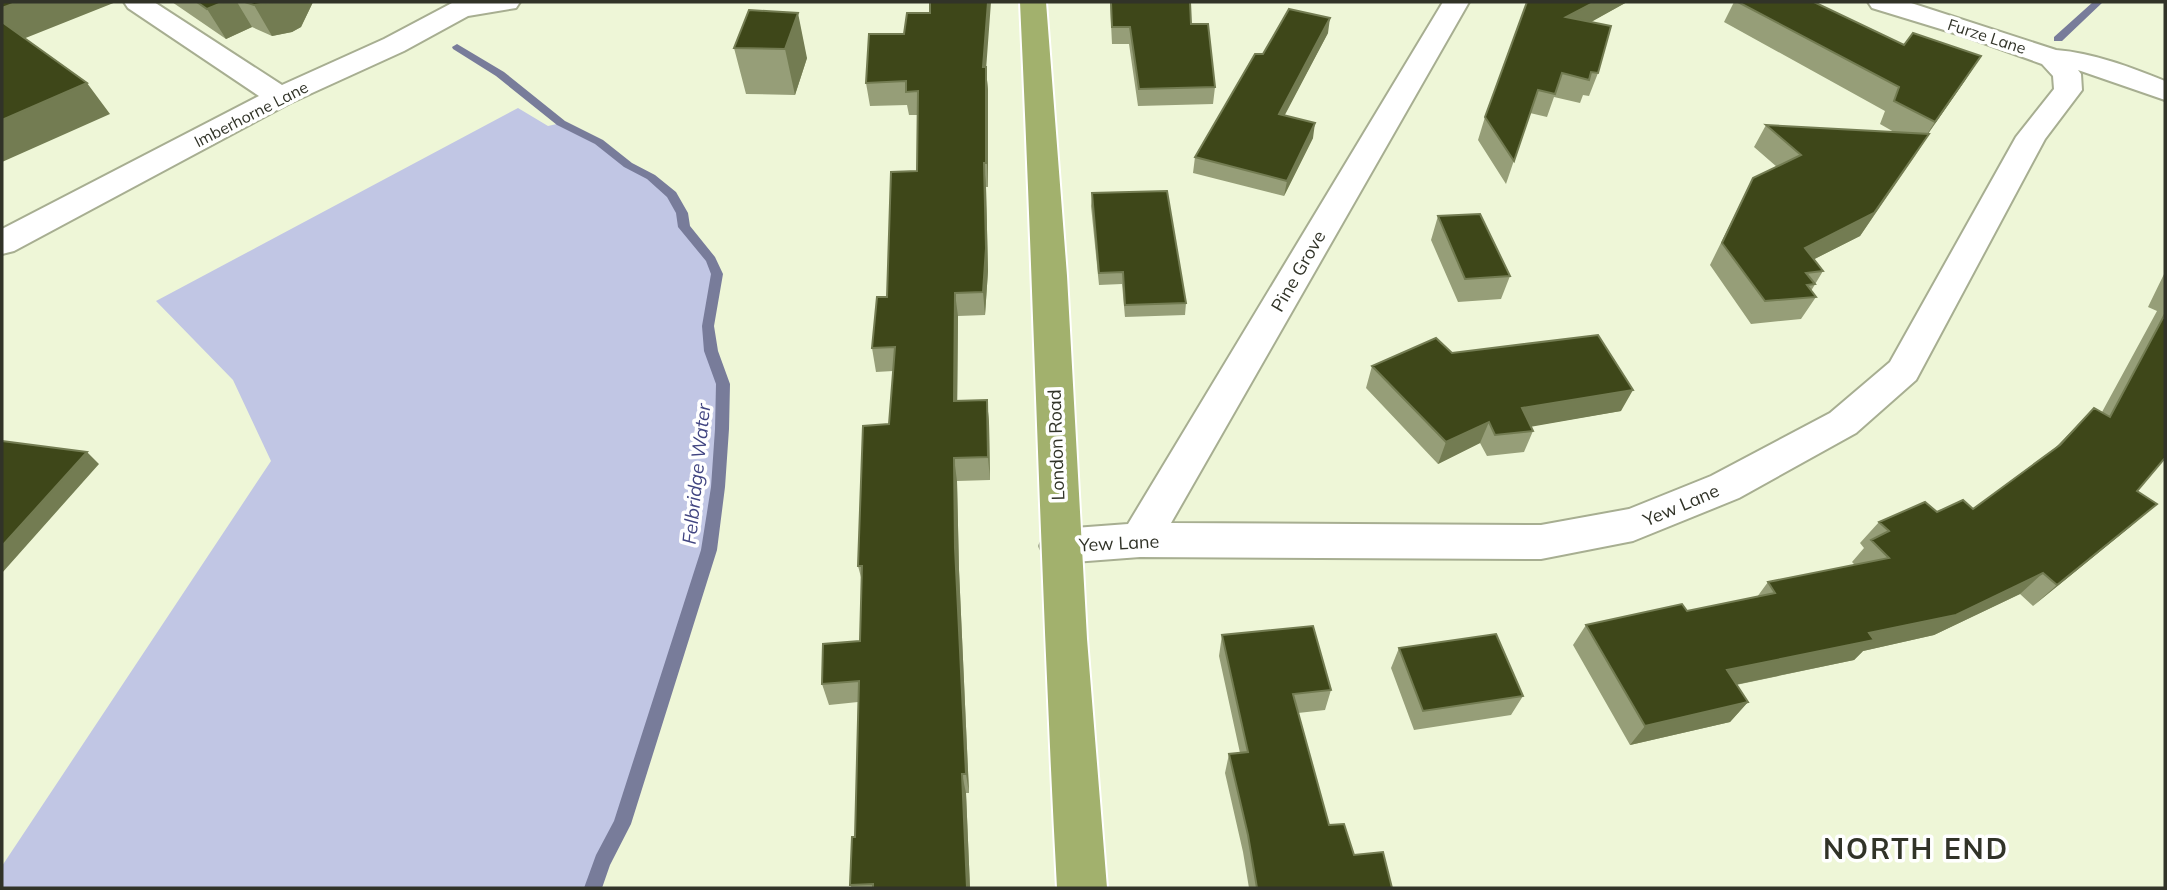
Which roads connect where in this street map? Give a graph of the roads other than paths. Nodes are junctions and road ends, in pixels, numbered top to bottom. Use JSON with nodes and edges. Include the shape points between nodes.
{"nodes":[{"id":1,"x":136,"y":2,"type":"edge"},
{"id":2,"x":507,"y":2,"type":"edge"},
{"id":3,"x":1033,"y":2,"type":"edge"},
{"id":4,"x":1456,"y":2,"type":"edge"},
{"id":5,"x":1881,"y":2,"type":"edge"},
{"id":6,"x":455,"y":6,"type":"edge"},
{"id":7,"x":2052,"y":58,"type":"junction"},
{"id":8,"x":2165,"y":91,"type":"edge"},
{"id":9,"x":280,"y":97,"type":"junction"},
{"id":10,"x":2,"y":243,"type":"edge"},
{"id":11,"x":1140,"y":540,"type":"junction"},
{"id":12,"x":1060,"y":546,"type":"junction"},
{"id":13,"x":1082,"y":888,"type":"edge"}],
"edges":[{"from":1,"to":9,"type":"street"},
{"from":2,"to":6,"type":"street","name":"Imberhorne Lane"},
{"from":3,"to":12,"type":"highway","name":"London Road"},
{"from":4,"to":11,"type":"street","name":"Pine Grove"},
{"from":5,"to":7,"type":"street","name":"Furze Lane"},
{"from":6,"to":9,"type":"street","name":"Imberhorne Lane","via":[[394,45]]},
{"from":7,"to":8,"type":"street","name":"Furze Lane","via":[[2076,60]]},
{"from":7,"to":11,"type":"street","name":"Yew Lane","via":[[2067,74],[2068,90],[2031,136],[1903,371],[1843,423],[1725,487],[1633,525],[1541,542]]},
{"from":9,"to":10,"type":"street","name":"Imberhorne Lane"},
{"from":11,"to":12,"type":"street","name":"Yew Lane"},
{"from":12,"to":13,"type":"highway","name":"London Road"}]}
